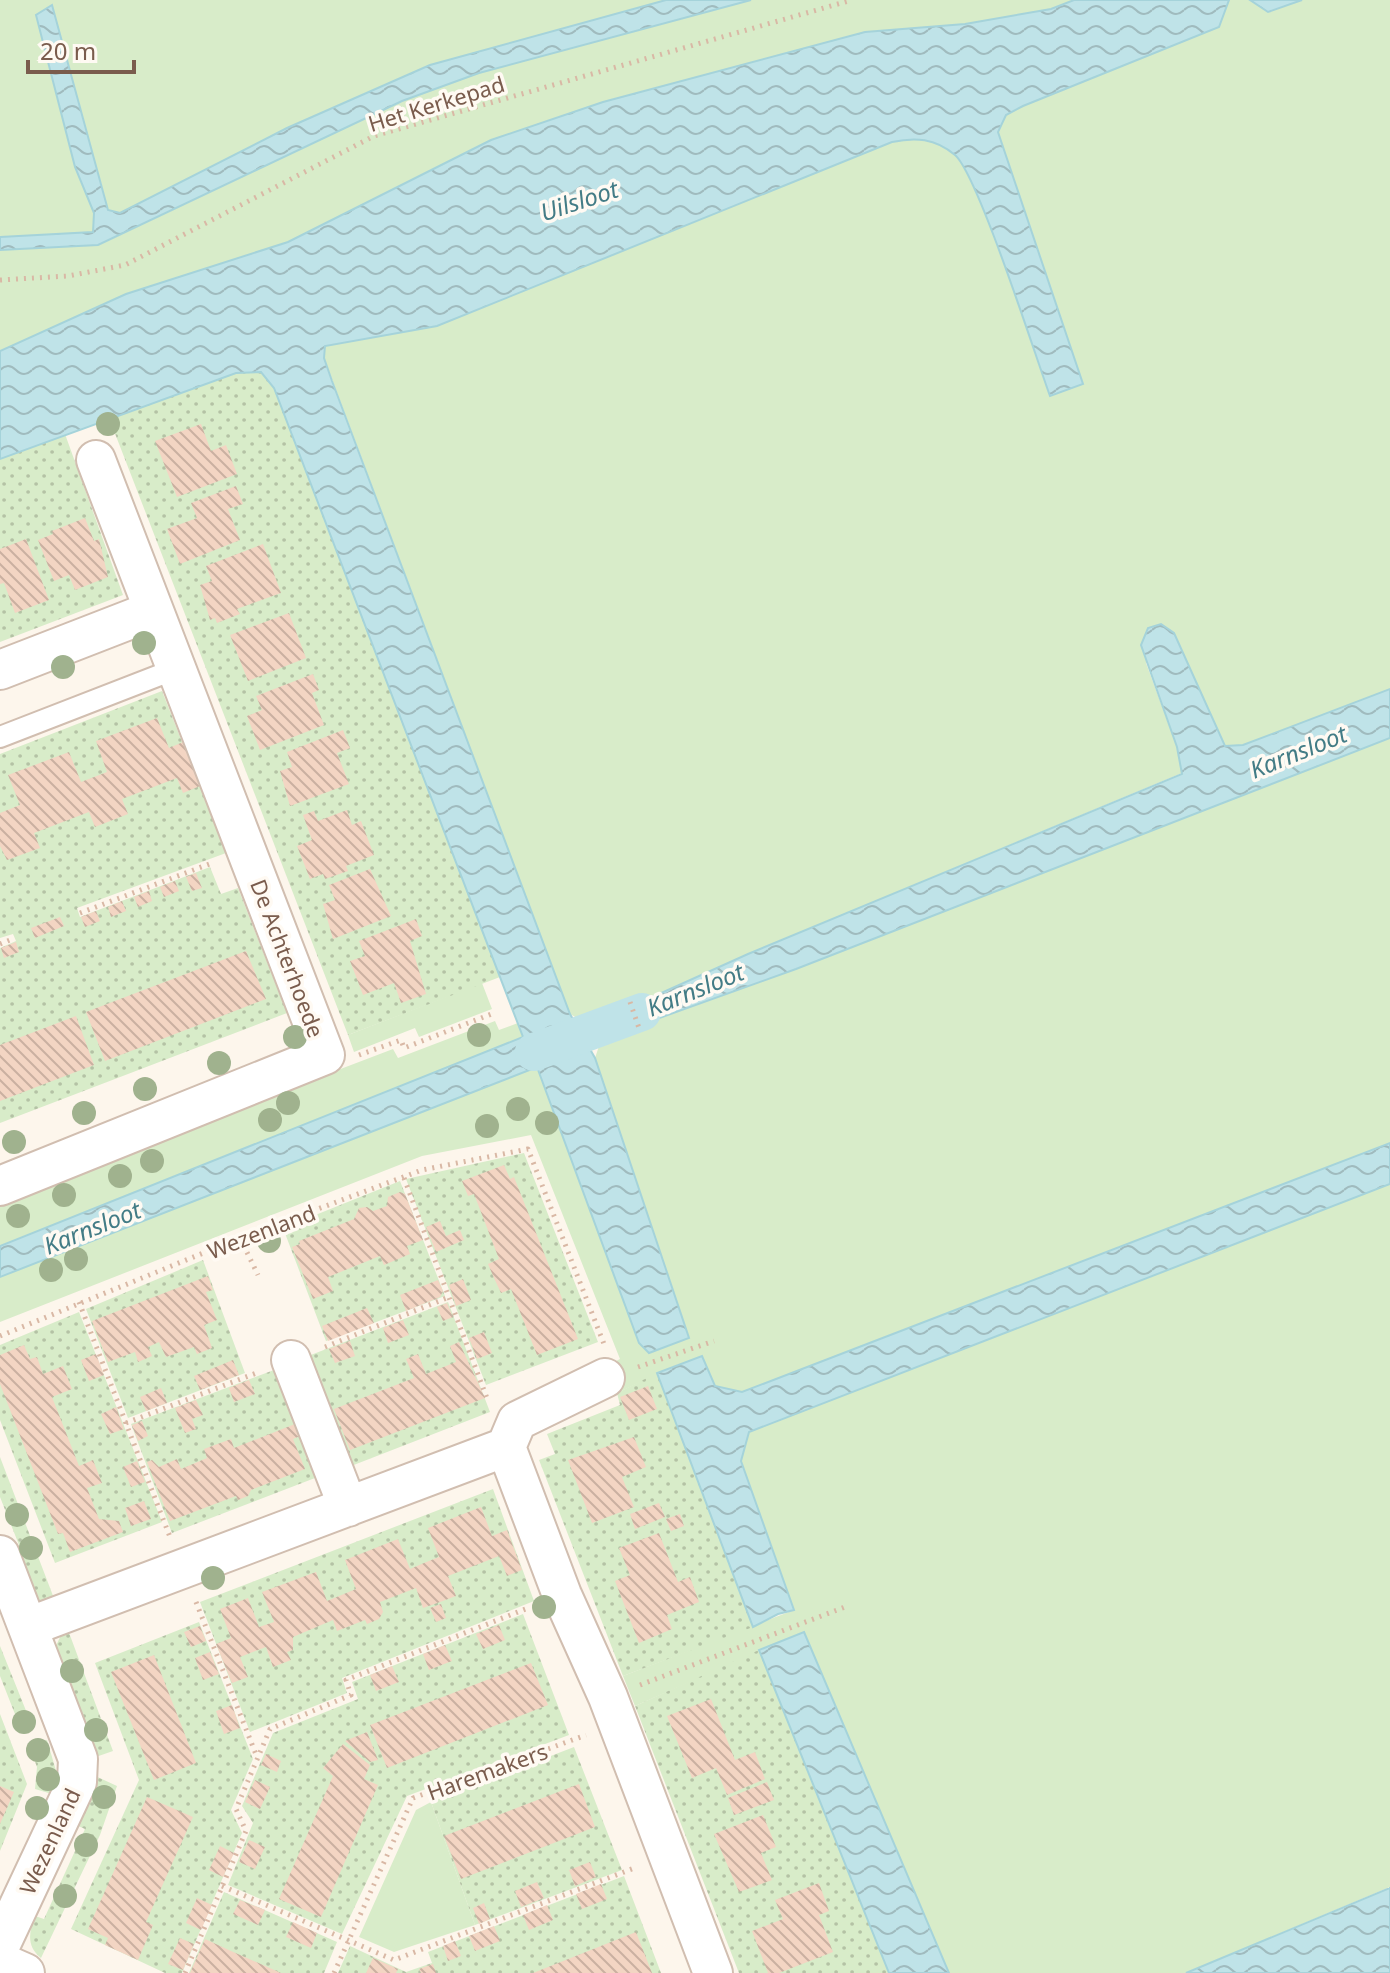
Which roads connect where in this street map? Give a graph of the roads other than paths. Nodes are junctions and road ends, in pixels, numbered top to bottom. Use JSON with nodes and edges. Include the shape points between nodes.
{"nodes":[{"id":1,"x":96,"y":460,"type":"dead end"},
{"id":2,"x":152,"y":611,"type":"junction"},
{"id":3,"x":178,"y":668,"type":"junction"},
{"id":4,"x":0,"y":670,"type":"edge"},
{"id":5,"x":0,"y":737,"type":"edge"},
{"id":6,"x":0,"y":1186,"type":"edge"},
{"id":7,"x":291,"y":1360,"type":"road end"},
{"id":8,"x":605,"y":1378,"type":"road end"},
{"id":9,"x":506,"y":1447,"type":"junction"},
{"id":10,"x":348,"y":1507,"type":"junction"},
{"id":11,"x":0,"y":1555,"type":"edge"},
{"id":12,"x":28,"y":1627,"type":"junction"},
{"id":13,"x":0,"y":1946,"type":"edge"},
{"id":14,"x":0,"y":1962,"type":"edge"},
{"id":15,"x":25,"y":1973,"type":"edge"},
{"id":16,"x":713,"y":1973,"type":"edge"}],
"edges":[{"from":1,"to":2,"type":"street","name":"De Achterhoede"},
{"from":2,"to":3,"type":"street","name":"De Achterhoede"},
{"from":2,"to":4,"type":"street"},
{"from":3,"to":5,"type":"lane"},
{"from":3,"to":6,"type":"street","name":"De Achterhoede","via":[[325,1055]]},
{"from":7,"to":10,"type":"street"},
{"from":8,"to":9,"type":"street","via":[[517,1421]]},
{"from":9,"to":10,"type":"street"},
{"from":9,"to":16,"type":"street"},
{"from":10,"to":12,"type":"street"},
{"from":11,"to":12,"type":"street","name":"Wezenland"},
{"from":12,"to":13,"type":"street","name":"Wezenland","via":[[78,1759],[77,1782]]},
{"from":14,"to":15,"type":"street"}]}
